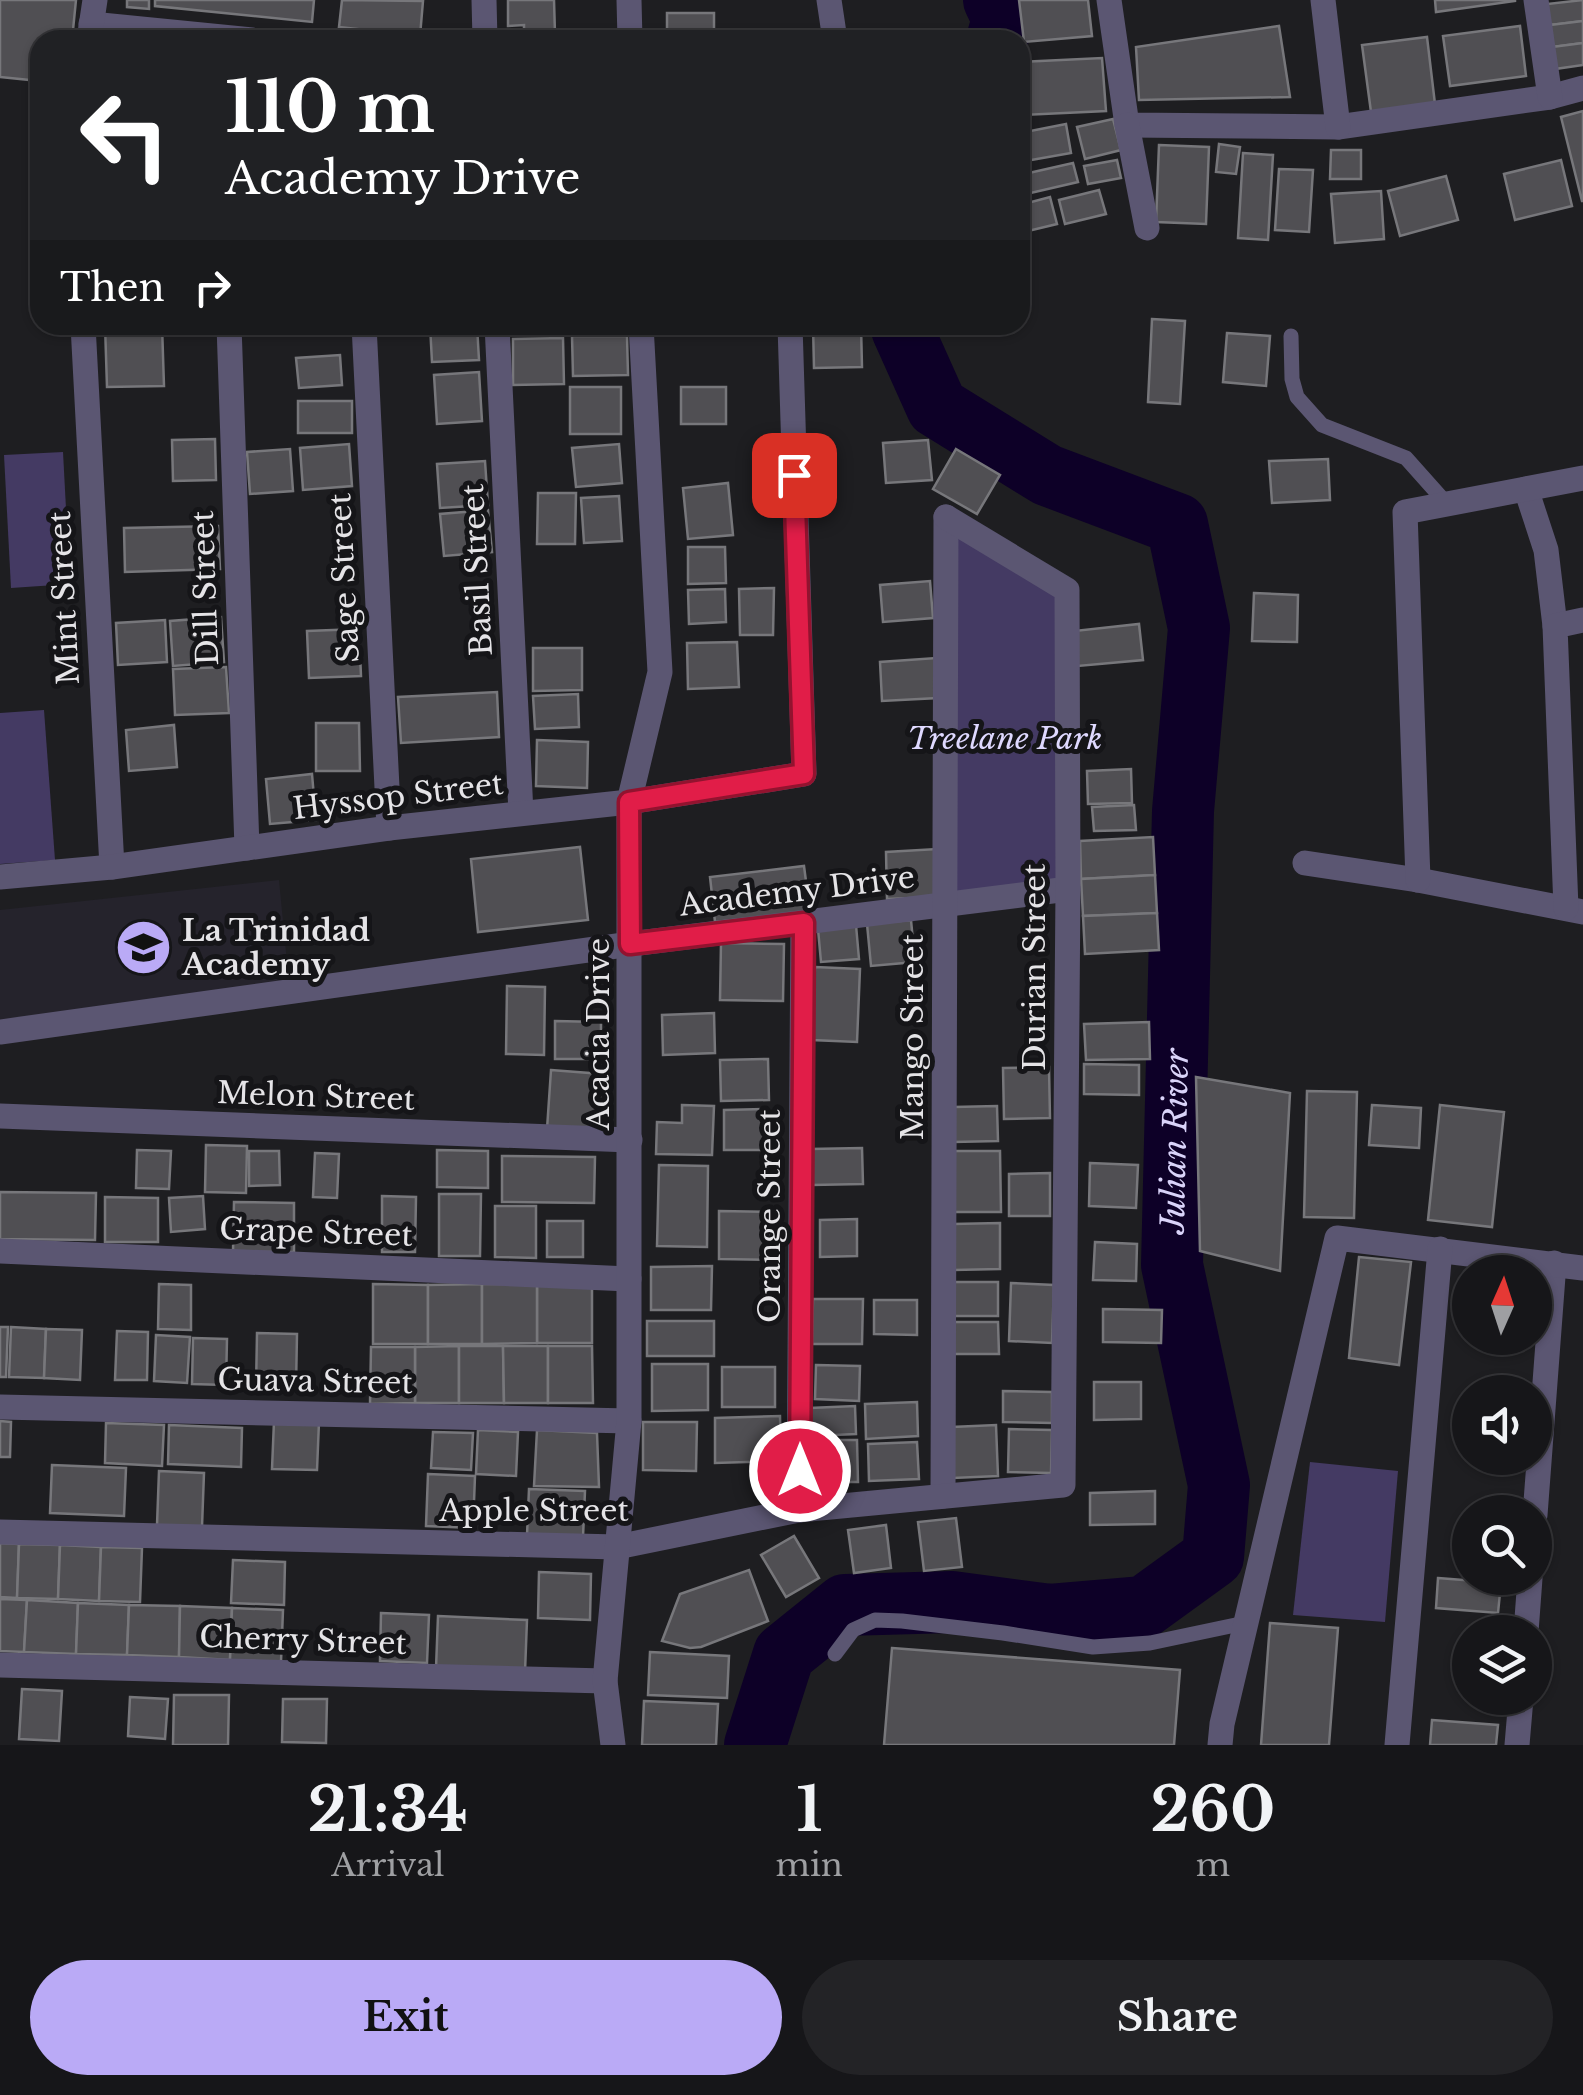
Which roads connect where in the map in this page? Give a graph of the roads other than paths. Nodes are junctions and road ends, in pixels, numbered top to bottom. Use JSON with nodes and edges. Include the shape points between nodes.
{"nodes":[{"id":1,"x":484,"y":0,"type":"edge"},
{"id":2,"x":629,"y":0,"type":"edge"},
{"id":3,"x":829,"y":0,"type":"edge"},
{"id":4,"x":1109,"y":0,"type":"edge"},
{"id":5,"x":1324,"y":0,"type":"edge"},
{"id":6,"x":1536,"y":0,"type":"edge"},
{"id":7,"x":92,"y":21,"type":"edge"},
{"id":8,"x":168,"y":30,"type":"edge"},
{"id":9,"x":485,"y":30,"type":"edge"},
{"id":10,"x":630,"y":30,"type":"edge"},
{"id":11,"x":834,"y":30,"type":"edge"},
{"id":12,"x":1583,"y":88,"type":"edge"},
{"id":13,"x":1550,"y":97,"type":"junction"},
{"id":14,"x":1127,"y":126,"type":"junction"},
{"id":15,"x":1338,"y":127,"type":"junction"},
{"id":16,"x":1147,"y":228,"type":"dead end"},
{"id":17,"x":83,"y":335,"type":"edge"},
{"id":18,"x":228,"y":335,"type":"edge"},
{"id":19,"x":364,"y":335,"type":"edge"},
{"id":20,"x":497,"y":335,"type":"edge"},
{"id":21,"x":642,"y":335,"type":"edge"},
{"id":22,"x":790,"y":335,"type":"edge"},
{"id":23,"x":1291,"y":336,"type":"dead end"},
{"id":24,"x":1583,"y":478,"type":"edge"},
{"id":25,"x":1526,"y":489,"type":"junction"},
{"id":26,"x":1447,"y":504,"type":"junction"},
{"id":27,"x":946,"y":517,"type":"joint"},
{"id":28,"x":1583,"y":620,"type":"edge"},
{"id":29,"x":1555,"y":626,"type":"junction"},
{"id":30,"x":629,"y":802,"type":"junction"},
{"id":31,"x":521,"y":813,"type":"junction"},
{"id":32,"x":389,"y":828,"type":"junction"},
{"id":33,"x":247,"y":848,"type":"junction"},
{"id":34,"x":1305,"y":863,"type":"dead end"},
{"id":35,"x":112,"y":866,"type":"junction"},
{"id":36,"x":0,"y":877,"type":"edge"},
{"id":37,"x":1418,"y":880,"type":"junction"},
{"id":38,"x":1068,"y":889,"type":"junction"},
{"id":39,"x":945,"y":904,"type":"junction"},
{"id":40,"x":1574,"y":910,"type":"edge"},
{"id":41,"x":804,"y":923,"type":"junction"},
{"id":42,"x":630,"y":944,"type":"junction"},
{"id":43,"x":0,"y":1032,"type":"edge"},
{"id":44,"x":0,"y":1116,"type":"edge"},
{"id":45,"x":630,"y":1140,"type":"junction"},
{"id":46,"x":1440,"y":1249,"type":"junction"},
{"id":47,"x":0,"y":1251,"type":"edge"},
{"id":48,"x":1554,"y":1262,"type":"junction"},
{"id":49,"x":1583,"y":1268,"type":"edge"},
{"id":50,"x":629,"y":1278,"type":"junction"},
{"id":51,"x":0,"y":1407,"type":"edge"},
{"id":52,"x":629,"y":1420,"type":"junction"},
{"id":53,"x":1063,"y":1486,"type":"joint"},
{"id":54,"x":1537,"y":1495,"type":"edge"},
{"id":55,"x":944,"y":1496,"type":"junction"},
{"id":56,"x":799,"y":1510,"type":"junction"},
{"id":57,"x":0,"y":1532,"type":"edge"},
{"id":58,"x":617,"y":1547,"type":"junction"},
{"id":59,"x":1245,"y":1623,"type":"junction"},
{"id":60,"x":835,"y":1654,"type":"dead end"},
{"id":61,"x":0,"y":1665,"type":"edge"},
{"id":62,"x":605,"y":1681,"type":"junction"},
{"id":63,"x":1520,"y":1715,"type":"edge"},
{"id":64,"x":613,"y":1745,"type":"edge"},
{"id":65,"x":1220,"y":1745,"type":"edge"},
{"id":66,"x":1397,"y":1745,"type":"edge"},
{"id":67,"x":1518,"y":1745,"type":"edge"}],
"edges":[{"from":1,"to":9,"type":"street"},
{"from":2,"to":10,"type":"street"},
{"from":3,"to":11,"type":"street"},
{"from":4,"to":14,"type":"street"},
{"from":5,"to":15,"type":"street"},
{"from":6,"to":13,"type":"street"},
{"from":7,"to":8,"type":"street"},
{"from":12,"to":13,"type":"street"},
{"from":13,"to":15,"type":"street"},
{"from":14,"to":15,"type":"street"},
{"from":14,"to":16,"type":"street"},
{"from":17,"to":35,"type":"street","name":"Mint Street"},
{"from":18,"to":33,"type":"street","name":"Dill Street"},
{"from":19,"to":32,"type":"street","name":"Sage Street"},
{"from":20,"to":31,"type":"street","name":"Basil Street"},
{"from":21,"to":30,"type":"street","name":"Acacia Drive","via":[[660,672]]},
{"from":22,"to":30,"type":"street","name":"Hyssop Street","via":[[804,774]]},
{"from":23,"to":26,"type":"lane","via":[[1297,396],[1322,425],[1406,458]]},
{"from":24,"to":25,"type":"street"},
{"from":25,"to":26,"type":"street"},
{"from":25,"to":29,"type":"street","via":[[1546,550]]},
{"from":26,"to":37,"type":"street","via":[[1405,512]]},
{"from":27,"to":38,"type":"street","name":"Durian Street","via":[[1066,590]]},
{"from":27,"to":39,"type":"street","name":"Mango Street"},
{"from":28,"to":29,"type":"street"},
{"from":29,"to":40,"type":"street"},
{"from":30,"to":31,"type":"street","name":"Hyssop Street"},
{"from":30,"to":42,"type":"street","name":"Acacia Drive"},
{"from":31,"to":32,"type":"street","name":"Hyssop Street"},
{"from":32,"to":33,"type":"street","name":"Hyssop Street"},
{"from":33,"to":35,"type":"street","name":"Hyssop Street"},
{"from":34,"to":37,"type":"street"},
{"from":35,"to":36,"type":"street","name":"Hyssop Street"},
{"from":37,"to":40,"type":"street"},
{"from":38,"to":39,"type":"street","name":"Academy Drive"},
{"from":38,"to":53,"type":"street","name":"Durian Street"},
{"from":39,"to":41,"type":"street","name":"Academy Drive"},
{"from":39,"to":55,"type":"street","name":"Mango Street"},
{"from":41,"to":42,"type":"street","name":"Academy Drive"},
{"from":41,"to":56,"type":"street","name":"Orange Street"},
{"from":42,"to":43,"type":"street","name":"Academy Drive"},
{"from":42,"to":45,"type":"street","name":"Acacia Drive"},
{"from":44,"to":45,"type":"street","name":"Melon Street"},
{"from":45,"to":50,"type":"street","name":"Acacia Drive"},
{"from":46,"to":48,"type":"street"},
{"from":46,"to":59,"type":"street","via":[[1336,1238]]},
{"from":46,"to":66,"type":"street"},
{"from":47,"to":50,"type":"street","name":"Grape Street"},
{"from":48,"to":49,"type":"street"},
{"from":48,"to":54,"type":"street"},
{"from":50,"to":52,"type":"street","name":"Acacia Drive"},
{"from":51,"to":52,"type":"street","name":"Guava Street"},
{"from":52,"to":58,"type":"street","name":"Acacia Drive"},
{"from":53,"to":55,"type":"street","name":"Apple Street"},
{"from":55,"to":56,"type":"street","name":"Apple Street"},
{"from":56,"to":58,"type":"street","name":"Apple Street"},
{"from":57,"to":58,"type":"street","name":"Apple Street"},
{"from":58,"to":62,"type":"street","name":"Acacia Drive"},
{"from":59,"to":60,"type":"lane","via":[[1093,1647],[875,1620],[853,1630]]},
{"from":59,"to":65,"type":"street"},
{"from":61,"to":62,"type":"street","name":"Cherry Street"},
{"from":62,"to":64,"type":"street","name":"Acacia Drive"},
{"from":63,"to":67,"type":"street"}]}
